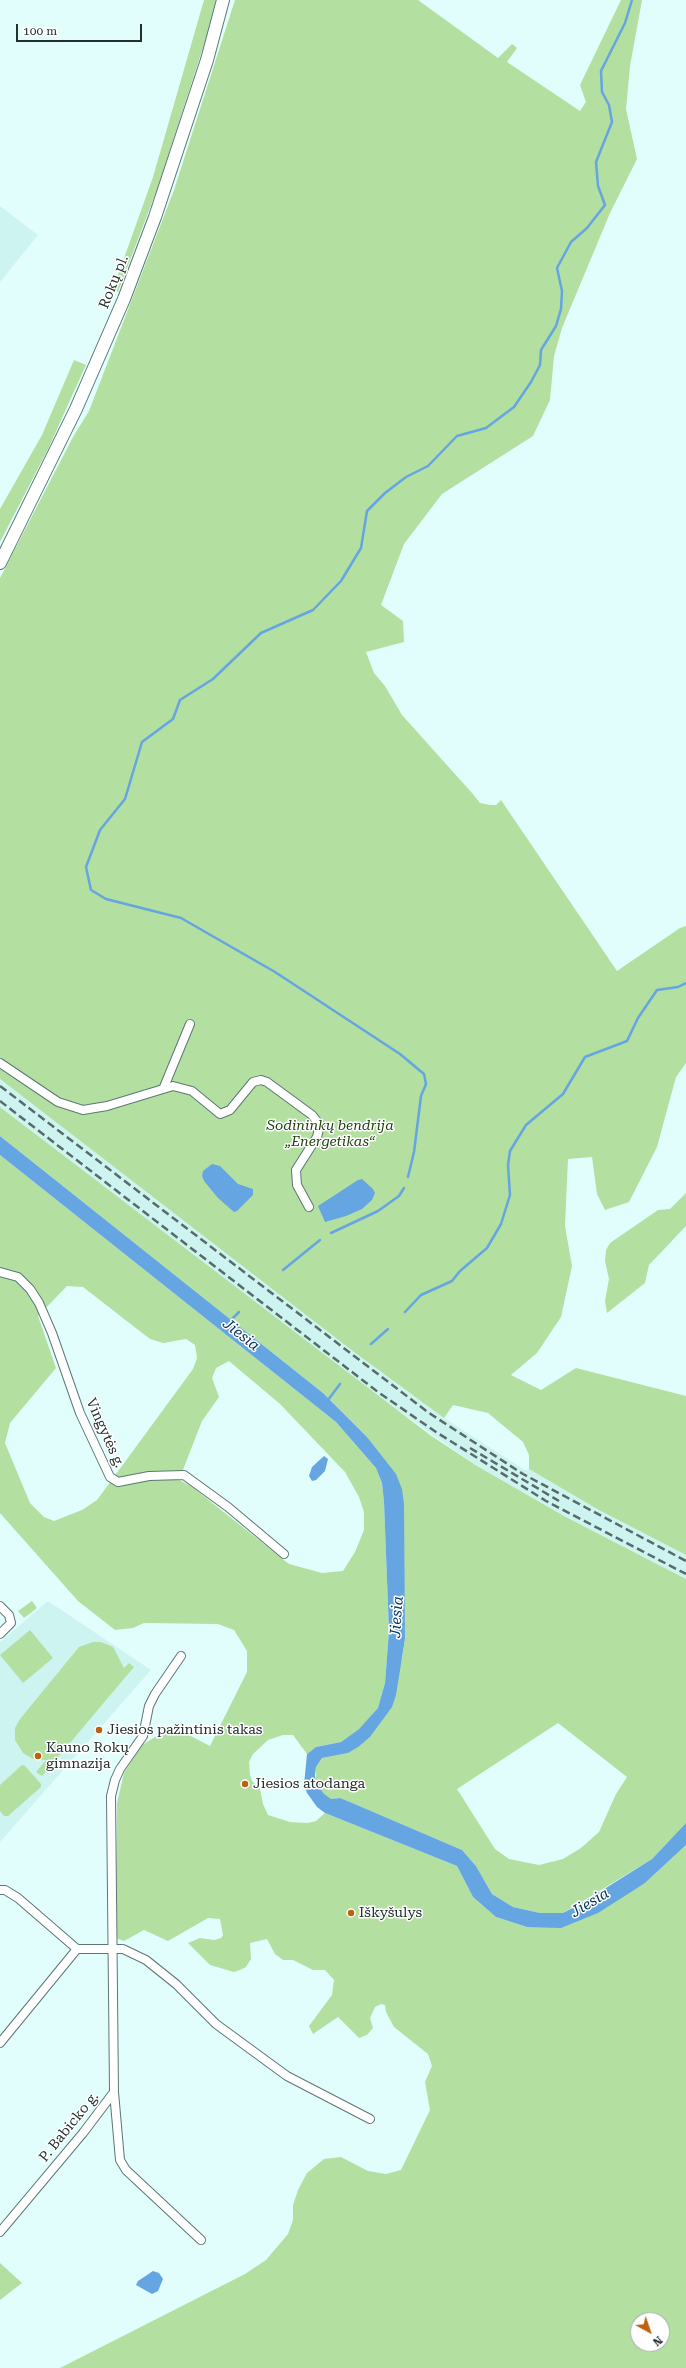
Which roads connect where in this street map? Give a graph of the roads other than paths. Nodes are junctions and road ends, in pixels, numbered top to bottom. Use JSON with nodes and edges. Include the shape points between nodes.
{"nodes":[{"id":1,"x":224,"y":0,"type":"edge"},
{"id":2,"x":0,"y":562,"type":"edge"},
{"id":3,"x":190,"y":1024,"type":"dead end"},
{"id":4,"x":0,"y":1063,"type":"edge"},
{"id":5,"x":164,"y":1087,"type":"junction"},
{"id":6,"x":309,"y":1207,"type":"dead end"},
{"id":7,"x":0,"y":1272,"type":"edge"},
{"id":8,"x":284,"y":1554,"type":"dead end"},
{"id":9,"x":0,"y":1606,"type":"edge"},
{"id":10,"x":0,"y":1634,"type":"edge"},
{"id":11,"x":181,"y":1656,"type":"dead end"},
{"id":12,"x":0,"y":1890,"type":"edge"},
{"id":13,"x":77,"y":1949,"type":"junction"},
{"id":14,"x":112,"y":1950,"type":"junction"},
{"id":15,"x":0,"y":2043,"type":"edge"},
{"id":16,"x":114,"y":2092,"type":"junction"},
{"id":17,"x":370,"y":2119,"type":"dead end"},
{"id":18,"x":0,"y":2232,"type":"edge"},
{"id":19,"x":201,"y":2240,"type":"dead end"}],
"edges":[{"from":1,"to":2,"type":"main road","name":"Rokų pl.","via":[[155,217],[124,299],[76,409]]},
{"from":3,"to":5,"type":"street"},
{"from":4,"to":5,"type":"street","via":[[58,1102],[83,1110],[107,1106]]},
{"from":5,"to":6,"type":"street","via":[[173,1086],[192,1091],[220,1114],[230,1110],[253,1082],[261,1080],[312,1115],[320,1129],[299,1163],[296,1177],[297,1185]]},
{"from":7,"to":8,"type":"street","name":"Vingytės g.","via":[[18,1277],[39,1303],[80,1413],[110,1477],[118,1482],[149,1476],[184,1475],[228,1507]]},
{"from":9,"to":10,"type":"street","via":[[11,1623]]},
{"from":11,"to":14,"type":"street","name":"P. Babicko g.","via":[[155,1694],[149,1706],[143,1736],[115,1780],[111,1796]]},
{"from":12,"to":13,"type":"street","via":[[5,1890],[18,1898]]},
{"from":13,"to":14,"type":"street"},
{"from":13,"to":15,"type":"street"},
{"from":14,"to":16,"type":"street","name":"P. Babicko g."},
{"from":14,"to":17,"type":"street","via":[[123,1949],[146,1960],[176,1984],[216,2024],[287,2076]]},
{"from":16,"to":18,"type":"street","name":"P. Babicko g."},
{"from":16,"to":19,"type":"street","via":[[120,2160],[126,2170]]}]}
